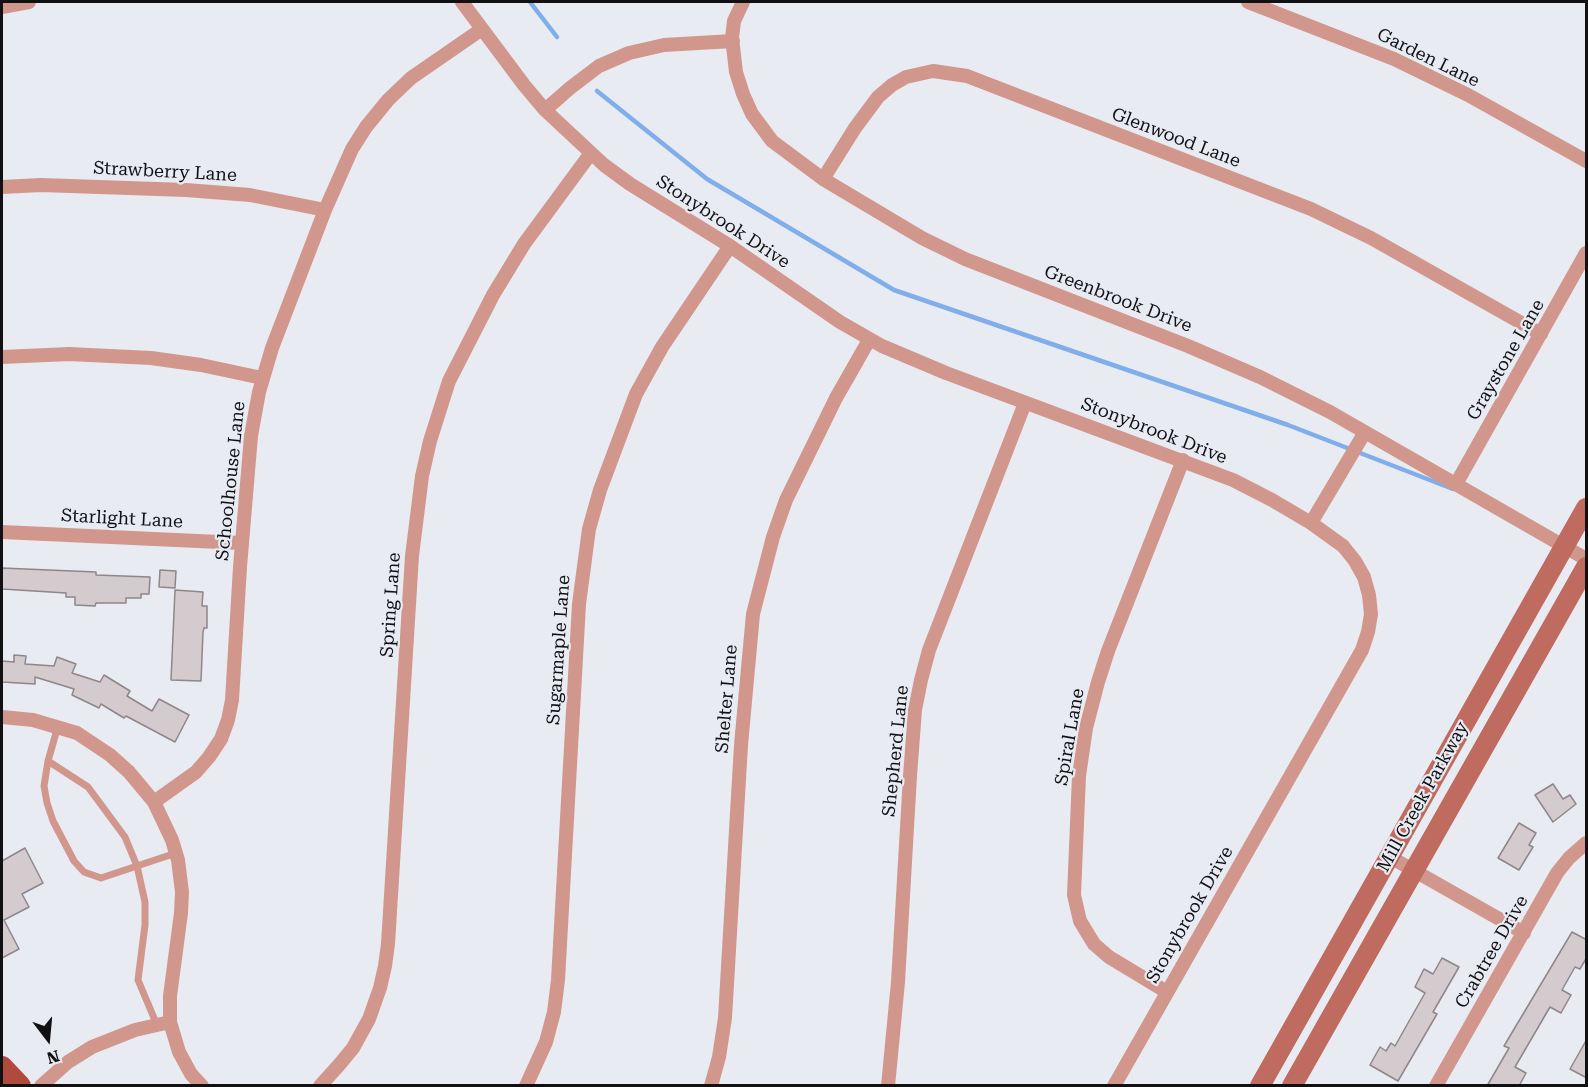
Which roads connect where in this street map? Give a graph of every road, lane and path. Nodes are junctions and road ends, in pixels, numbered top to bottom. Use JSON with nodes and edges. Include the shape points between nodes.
{"nodes":[{"id":1,"x":29,"y":2,"type":"edge"},
{"id":2,"x":462,"y":2,"type":"edge"},
{"id":3,"x":742,"y":2,"type":"edge"},
{"id":4,"x":1248,"y":2,"type":"edge"},
{"id":5,"x":2,"y":7,"type":"edge"},
{"id":6,"x":482,"y":29,"type":"junction"},
{"id":7,"x":733,"y":41,"type":"junction"},
{"id":8,"x":545,"y":110,"type":"junction"},
{"id":9,"x":591,"y":153,"type":"junction"},
{"id":10,"x":1587,"y":161,"type":"edge"},
{"id":11,"x":823,"y":179,"type":"junction"},
{"id":12,"x":2,"y":187,"type":"edge"},
{"id":13,"x":325,"y":210,"type":"junction"},
{"id":14,"x":730,"y":246,"type":"junction"},
{"id":15,"x":1587,"y":253,"type":"edge"},
{"id":16,"x":1541,"y":334,"type":"junction"},
{"id":17,"x":868,"y":340,"type":"junction"},
{"id":18,"x":2,"y":357,"type":"edge"},
{"id":19,"x":262,"y":378,"type":"junction"},
{"id":20,"x":1025,"y":403,"type":"junction"},
{"id":21,"x":1365,"y":432,"type":"junction"},
{"id":22,"x":1183,"y":460,"type":"junction"},
{"id":23,"x":1456,"y":484,"type":"junction"},
{"id":24,"x":1587,"y":508,"type":"edge"},
{"id":25,"x":1311,"y":523,"type":"junction"},
{"id":26,"x":2,"y":532,"type":"edge"},
{"id":27,"x":241,"y":543,"type":"junction"},
{"id":28,"x":1565,"y":546,"type":"junction"},
{"id":29,"x":1587,"y":559,"type":"edge"},
{"id":30,"x":1587,"y":567,"type":"edge"},
{"id":31,"x":2,"y":717,"type":"edge"},
{"id":32,"x":58,"y":726,"type":"junction"},
{"id":33,"x":48,"y":761,"type":"junction"},
{"id":34,"x":154,"y":802,"type":"junction"},
{"id":35,"x":1587,"y":843,"type":"edge"},
{"id":36,"x":176,"y":853,"type":"junction"},
{"id":37,"x":1390,"y":857,"type":"junction"},
{"id":38,"x":137,"y":866,"type":"junction"},
{"id":39,"x":1414,"y":871,"type":"junction"},
{"id":40,"x":1524,"y":933,"type":"junction"},
{"id":41,"x":1167,"y":992,"type":"junction"},
{"id":42,"x":163,"y":1023,"type":"junction"},
{"id":43,"x":2,"y":1067,"type":"edge"},
{"id":44,"x":20,"y":1086,"type":"edge"},
{"id":45,"x":41,"y":1086,"type":"edge"},
{"id":46,"x":202,"y":1086,"type":"edge"},
{"id":47,"x":320,"y":1086,"type":"edge"},
{"id":48,"x":526,"y":1086,"type":"edge"},
{"id":49,"x":711,"y":1086,"type":"edge"},
{"id":50,"x":888,"y":1086,"type":"edge"},
{"id":51,"x":1114,"y":1086,"type":"edge"},
{"id":52,"x":1260,"y":1086,"type":"edge"},
{"id":53,"x":1292,"y":1086,"type":"edge"},
{"id":54,"x":1436,"y":1086,"type":"edge"}],
"edges":[{"from":1,"to":5,"type":"street"},
{"from":2,"to":6,"type":"street","name":"Stonybrook Drive"},
{"from":3,"to":7,"type":"street","name":"Greenbrook Drive","via":[[734,21]]},
{"from":4,"to":10,"type":"street","name":"Garden Lane","via":[[1394,59]]},
{"from":6,"to":8,"type":"street","name":"Stonybrook Drive"},
{"from":6,"to":13,"type":"street","name":"Schoolhouse Lane","via":[[411,78],[388,100],[352,149]]},
{"from":7,"to":8,"type":"street","via":[[664,45],[629,53],[599,66]]},
{"from":7,"to":11,"type":"street","name":"Greenbrook Drive","via":[[736,72],[752,114],[772,141]]},
{"from":8,"to":9,"type":"street","name":"Stonybrook Drive"},
{"from":9,"to":14,"type":"street","name":"Stonybrook Drive","via":[[630,184]]},
{"from":9,"to":47,"type":"street","name":"Spring Lane","via":[[524,244],[493,295],[449,381],[430,441],[412,556],[385,966],[363,1028]]},
{"from":11,"to":16,"type":"street","name":"Glenwood Lane","via":[[855,128],[892,85],[906,77],[933,71],[968,76],[1311,209],[1371,238]]},
{"from":11,"to":21,"type":"street","name":"Greenbrook Drive","via":[[965,259],[1260,377]]},
{"from":12,"to":13,"type":"street","name":"Strawberry Lane","via":[[186,190],[250,195]]},
{"from":13,"to":19,"type":"street","name":"Schoolhouse Lane"},
{"from":14,"to":17,"type":"street","name":"Stonybrook Drive"},
{"from":14,"to":48,"type":"street","name":"Sugarmaple Lane","via":[[662,347],[636,394],[600,490],[590,529],[579,604],[558,980],[546,1042]]},
{"from":15,"to":16,"type":"street","name":"Graystone Lane"},
{"from":16,"to":23,"type":"street","name":"Graystone Lane"},
{"from":17,"to":20,"type":"street","name":"Stonybrook Drive"},
{"from":17,"to":49,"type":"street","name":"Shelter Lane","via":[[786,500],[753,614],[725,1018]]},
{"from":18,"to":19,"type":"street","via":[[69,354],[151,358]]},
{"from":19,"to":27,"type":"street","name":"Schoolhouse Lane","via":[[250,436]]},
{"from":20,"to":22,"type":"street","name":"Stonybrook Drive"},
{"from":20,"to":50,"type":"street","name":"Shepherd Lane","via":[[929,650],[921,680],[915,710]]},
{"from":21,"to":23,"type":"street","name":"Greenbrook Drive"},
{"from":21,"to":25,"type":"street"},
{"from":22,"to":25,"type":"street","name":"Stonybrook Drive","via":[[1233,480]]},
{"from":22,"to":41,"type":"street","name":"Spiral Lane","via":[[1108,651],[1091,710],[1079,776],[1074,895],[1080,921],[1094,944]]},
{"from":23,"to":28,"type":"street","name":"Greenbrook Drive"},
{"from":24,"to":28,"type":"main road","name":"Mill Creek Parkway"},
{"from":25,"to":41,"type":"street","name":"Stonybrook Drive","via":[[1343,546],[1364,577],[1371,614],[1368,632],[1362,650]]},
{"from":26,"to":27,"type":"street","name":"Starlight Lane"},
{"from":27,"to":34,"type":"street","name":"Schoolhouse Lane","via":[[228,720],[210,757]]},
{"from":28,"to":29,"type":"street","name":"Greenbrook Drive"},
{"from":28,"to":37,"type":"main road","name":"Mill Creek Parkway"},
{"from":30,"to":39,"type":"main road","name":"Mill Creek Parkway"},
{"from":31,"to":32,"type":"street"},
{"from":32,"to":33,"type":"lane"},
{"from":32,"to":34,"type":"street","via":[[77,733],[110,755]]},
{"from":33,"to":38,"type":"lane","via":[[88,787],[125,837]]},
{"from":33,"to":38,"type":"lane","via":[[44,786],[47,803],[74,861],[84,872],[101,878]]},
{"from":34,"to":36,"type":"street"},
{"from":35,"to":40,"type":"street","name":"Crabtree Drive","via":[[1557,873]]},
{"from":36,"to":38,"type":"lane"},
{"from":36,"to":42,"type":"street","via":[[182,913]]},
{"from":37,"to":39,"type":"street"},
{"from":37,"to":52,"type":"main road","name":"Mill Creek Parkway"},
{"from":38,"to":42,"type":"lane","via":[[146,902],[138,980]]},
{"from":39,"to":40,"type":"street"},
{"from":39,"to":53,"type":"main road","name":"Mill Creek Parkway"},
{"from":40,"to":54,"type":"street","name":"Crabtree Drive"},
{"from":41,"to":51,"type":"street","name":"Stonybrook Drive"},
{"from":42,"to":45,"type":"street","via":[[92,1047]]},
{"from":42,"to":46,"type":"street","via":[[191,1074]]},
{"from":43,"to":44,"type":"main road"}]}
